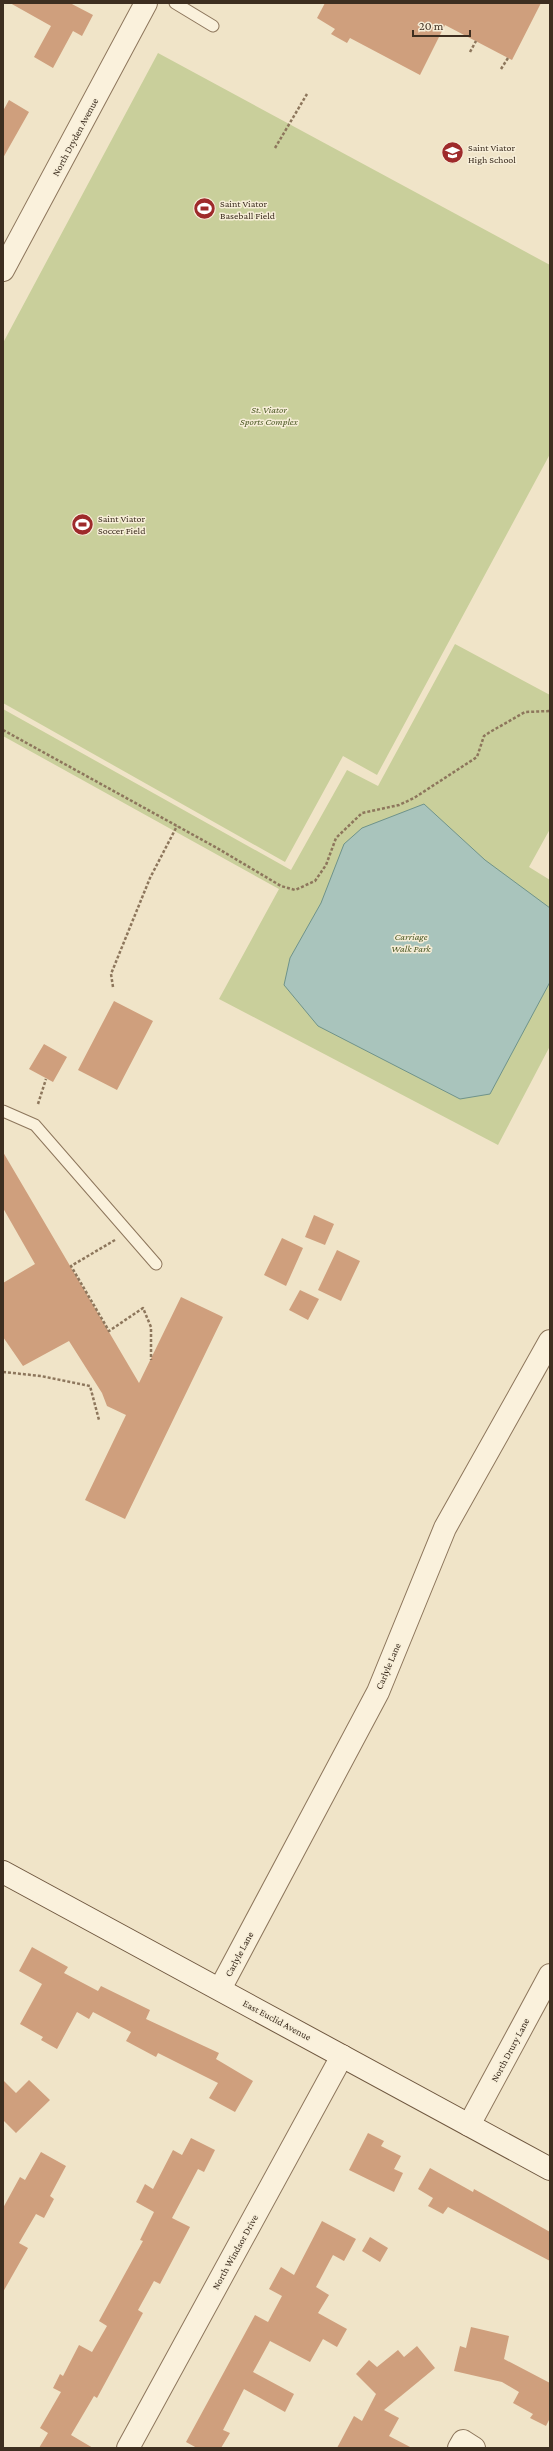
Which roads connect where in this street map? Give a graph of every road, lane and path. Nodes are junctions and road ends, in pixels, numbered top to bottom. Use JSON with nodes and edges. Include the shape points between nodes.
{"nodes":[{"id":1,"x":146,"y":3,"type":"edge"},
{"id":2,"x":175,"y":3,"type":"edge"},
{"id":3,"x":213,"y":26,"type":"dead end"},
{"id":4,"x":476,"y":41,"type":"dead end"},
{"id":5,"x":470,"y":52,"type":"dead end"},
{"id":6,"x":508,"y":58,"type":"dead end"},
{"id":7,"x":502,"y":69,"type":"dead end"},
{"id":8,"x":308,"y":94,"type":"dead end"},
{"id":9,"x":275,"y":148,"type":"dead end"},
{"id":10,"x":3,"y":270,"type":"edge"},
{"id":11,"x":550,"y":711,"type":"edge"},
{"id":12,"x":3,"y":730,"type":"edge"},
{"id":13,"x":177,"y":826,"type":"junction"},
{"id":14,"x":113,"y":987,"type":"dead end"},
{"id":15,"x":46,"y":1079,"type":"dead end"},
{"id":16,"x":38,"y":1104,"type":"dead end"},
{"id":17,"x":3,"y":1111,"type":"edge"},
{"id":18,"x":127,"y":1232,"type":"junction"},
{"id":19,"x":156,"y":1264,"type":"dead end"},
{"id":20,"x":550,"y":1341,"type":"edge"},
{"id":21,"x":151,"y":1360,"type":"dead end"},
{"id":22,"x":3,"y":1372,"type":"edge"},
{"id":23,"x":99,"y":1420,"type":"dead end"},
{"id":24,"x":3,"y":1872,"type":"edge"},
{"id":25,"x":550,"y":1975,"type":"edge"},
{"id":26,"x":220,"y":1990,"type":"junction"},
{"id":27,"x":342,"y":2056,"type":"junction"},
{"id":28,"x":469,"y":2125,"type":"junction"},
{"id":29,"x":550,"y":2169,"type":"edge"},
{"id":30,"x":128,"y":2448,"type":"edge"}],
"edges":[{"from":1,"to":10,"type":"street","name":"North Dryden Avenue"},
{"from":2,"to":3,"type":"lane"},
{"from":4,"to":5,"type":"path"},
{"from":6,"to":7,"type":"path"},
{"from":8,"to":9,"type":"path"},
{"from":11,"to":13,"type":"path","via":[[525,712],[490,732],[484,736],[477,757],[414,798],[399,805],[362,813],[336,838],[322,873],[305,887],[295,890],[281,886]]},
{"from":12,"to":13,"type":"path"},
{"from":13,"to":14,"type":"path","via":[[150,878],[111,974]]},
{"from":15,"to":16,"type":"path"},
{"from":17,"to":18,"type":"lane","via":[[35,1125]]},
{"from":18,"to":19,"type":"lane"},
{"from":18,"to":21,"type":"path","via":[[71,1266],[109,1331],[143,1308],[151,1327]]},
{"from":20,"to":26,"type":"street","name":"Carlyle Lane","via":[[445,1528],[378,1692]]},
{"from":22,"to":23,"type":"path","via":[[41,1376],[90,1386]]},
{"from":24,"to":26,"type":"street","name":"East Euclid Avenue"},
{"from":25,"to":28,"type":"street","name":"North Drury Lane"},
{"from":26,"to":27,"type":"street","name":"East Euclid Avenue"},
{"from":27,"to":28,"type":"street","name":"East Euclid Avenue"},
{"from":27,"to":30,"type":"street","name":"North Windsor Drive"},
{"from":28,"to":29,"type":"street","name":"East Euclid Avenue"}]}
